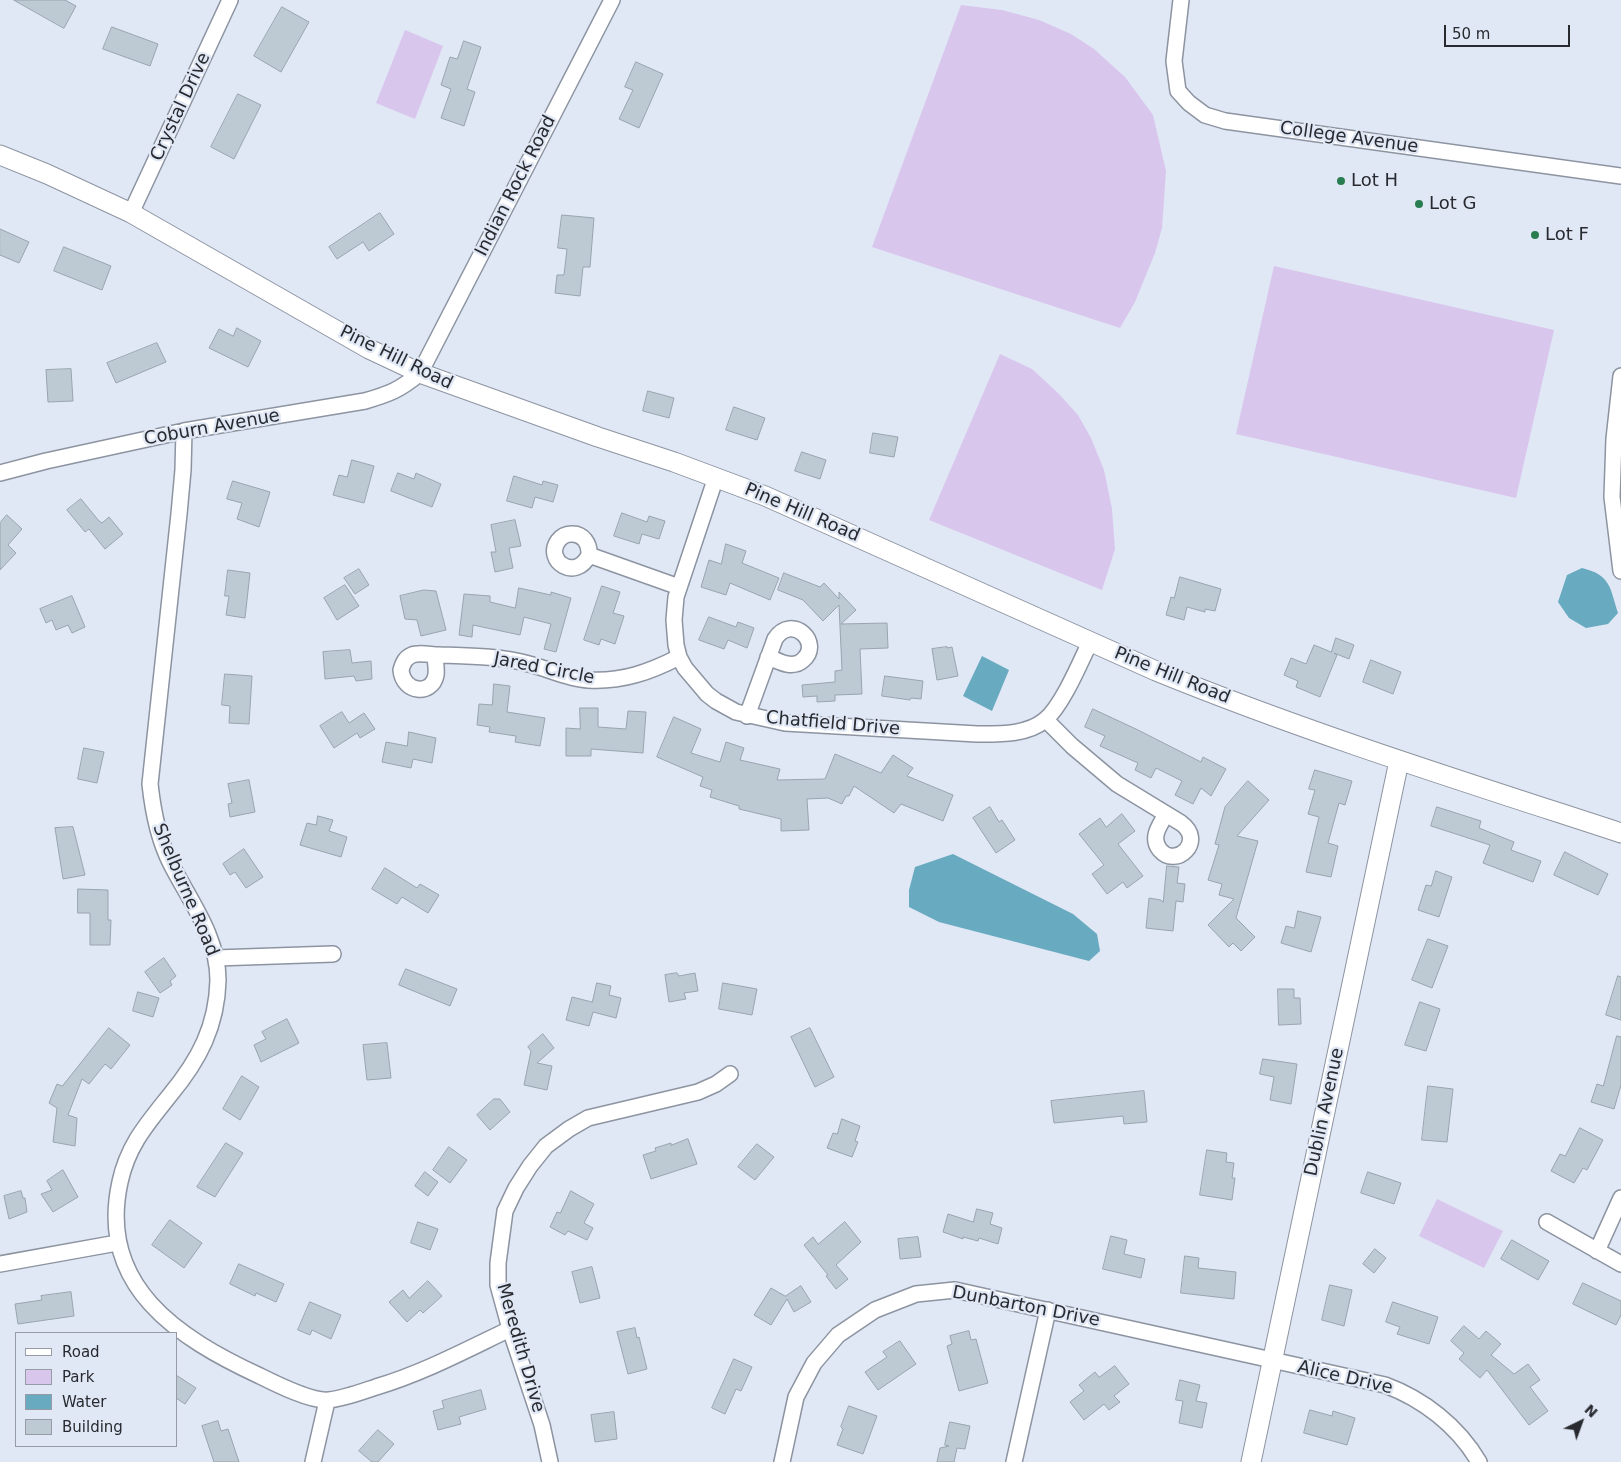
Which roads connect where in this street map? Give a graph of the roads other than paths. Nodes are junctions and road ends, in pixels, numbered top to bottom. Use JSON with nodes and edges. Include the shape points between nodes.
{"nodes":[{"id":1,"x":612,"y":0,"type":"edge"},
{"id":2,"x":1181,"y":0,"type":"edge"},
{"id":3,"x":227,"y":1,"type":"edge"},
{"id":4,"x":0,"y":155,"type":"edge"},
{"id":5,"x":1621,"y":176,"type":"edge"},
{"id":6,"x":131,"y":214,"type":"junction"},
{"id":7,"x":420,"y":373,"type":"junction"},
{"id":8,"x":1621,"y":376,"type":"edge"},
{"id":9,"x":184,"y":431,"type":"junction"},
{"id":10,"x":0,"y":473,"type":"edge"},
{"id":11,"x":716,"y":477,"type":"junction"},
{"id":12,"x":589,"y":555,"type":"dead end"},
{"id":13,"x":1621,"y":571,"type":"edge"},
{"id":14,"x":679,"y":587,"type":"junction"},
{"id":15,"x":1090,"y":642,"type":"junction"},
{"id":16,"x":435,"y":655,"type":"dead end"},
{"id":17,"x":679,"y":657,"type":"junction"},
{"id":18,"x":768,"y":657,"type":"dead end"},
{"id":19,"x":747,"y":716,"type":"junction"},
{"id":20,"x":1046,"y":720,"type":"junction"},
{"id":21,"x":1399,"y":761,"type":"junction"},
{"id":22,"x":1166,"y":814,"type":"dead end"},
{"id":23,"x":1621,"y":833,"type":"edge"},
{"id":24,"x":333,"y":954,"type":"dead end"},
{"id":25,"x":216,"y":958,"type":"junction"},
{"id":26,"x":730,"y":1074,"type":"dead end"},
{"id":27,"x":1621,"y":1198,"type":"edge"},
{"id":28,"x":1547,"y":1222,"type":"dead end"},
{"id":29,"x":117,"y":1243,"type":"junction"},
{"id":30,"x":1597,"y":1251,"type":"junction"},
{"id":31,"x":0,"y":1264,"type":"edge"},
{"id":32,"x":1621,"y":1264,"type":"edge"},
{"id":33,"x":1048,"y":1310,"type":"junction"},
{"id":34,"x":510,"y":1329,"type":"junction"},
{"id":35,"x":1272,"y":1361,"type":"junction"},
{"id":36,"x":326,"y":1401,"type":"junction"},
{"id":37,"x":313,"y":1462,"type":"edge"},
{"id":38,"x":550,"y":1462,"type":"edge"},
{"id":39,"x":782,"y":1462,"type":"edge"},
{"id":40,"x":1014,"y":1462,"type":"edge"},
{"id":41,"x":1251,"y":1462,"type":"edge"},
{"id":42,"x":1479,"y":1462,"type":"edge"}],
"edges":[{"from":1,"to":7,"type":"street","name":"Indian Rock Road"},
{"from":2,"to":5,"type":"street","name":"College Avenue","via":[[1174,61],[1178,91],[1205,115]]},
{"from":3,"to":6,"type":"street","name":"Crystal Drive"},
{"from":4,"to":6,"type":"street","name":"Pine Hill Road"},
{"from":6,"to":7,"type":"street","name":"Pine Hill Road","via":[[369,349]]},
{"from":7,"to":9,"type":"street","name":"Coburn Avenue","via":[[404,387],[365,401]]},
{"from":7,"to":11,"type":"street","name":"Pine Hill Road"},
{"from":8,"to":13,"type":"street","via":[[1612,497]]},
{"from":9,"to":10,"type":"street","name":"Coburn Avenue"},
{"from":9,"to":25,"type":"street","name":"Shelburne Road","via":[[180,514],[150,784],[152,810],[159,835],[201,919]]},
{"from":11,"to":14,"type":"street","name":"Chatfield Drive"},
{"from":11,"to":15,"type":"street","name":"Pine Hill Road","via":[[791,507]]},
{"from":12,"to":14,"type":"street"},
{"from":14,"to":17,"type":"street","name":"Chatfield Drive","via":[[674,620]]},
{"from":15,"to":20,"type":"street","name":"Chatfield Drive","via":[[1061,700]]},
{"from":15,"to":21,"type":"street","name":"Pine Hill Road","via":[[1219,697]]},
{"from":16,"to":17,"type":"street","name":"Jared Circle","via":[[514,660],[586,680],[624,678]]},
{"from":17,"to":19,"type":"street","name":"Chatfield Drive","via":[[707,694],[726,708]]},
{"from":18,"to":19,"type":"street"},
{"from":19,"to":20,"type":"street","name":"Chatfield Drive","via":[[784,723],[977,734],[1014,732]]},
{"from":20,"to":22,"type":"street","via":[[1117,784]]},
{"from":21,"to":23,"type":"street","name":"Pine Hill Road"},
{"from":21,"to":35,"type":"street","name":"Dublin Avenue"},
{"from":24,"to":25,"type":"street"},
{"from":25,"to":29,"type":"street","name":"Shelburne Road","via":[[216,1004],[212,1026],[203,1047],[135,1141],[126,1159],[117,1196]]},
{"from":26,"to":34,"type":"street","name":"Meredith Drive","via":[[698,1092],[588,1118],[546,1146],[516,1188],[506,1211],[498,1284]]},
{"from":27,"to":30,"type":"street"},
{"from":28,"to":30,"type":"street"},
{"from":29,"to":31,"type":"street"},
{"from":29,"to":36,"type":"street","name":"Shelburne Road","via":[[125,1266],[141,1293],[173,1326],[254,1374]]},
{"from":30,"to":32,"type":"street"},
{"from":33,"to":35,"type":"street","name":"Dunbarton Drive"},
{"from":33,"to":39,"type":"street","name":"Dunbarton Drive","via":[[955,1290],[916,1294],[874,1310],[838,1336],[814,1363],[796,1397]]},
{"from":33,"to":40,"type":"street"},
{"from":34,"to":36,"type":"street","name":"Shelburne Road","via":[[419,1373]]},
{"from":34,"to":38,"type":"street","name":"Meredith Drive","via":[[542,1425]]},
{"from":35,"to":41,"type":"street","name":"Dublin Avenue"},
{"from":35,"to":42,"type":"street","name":"Alice Drive","via":[[1385,1385],[1412,1397],[1448,1424]]},
{"from":36,"to":37,"type":"street"}]}
